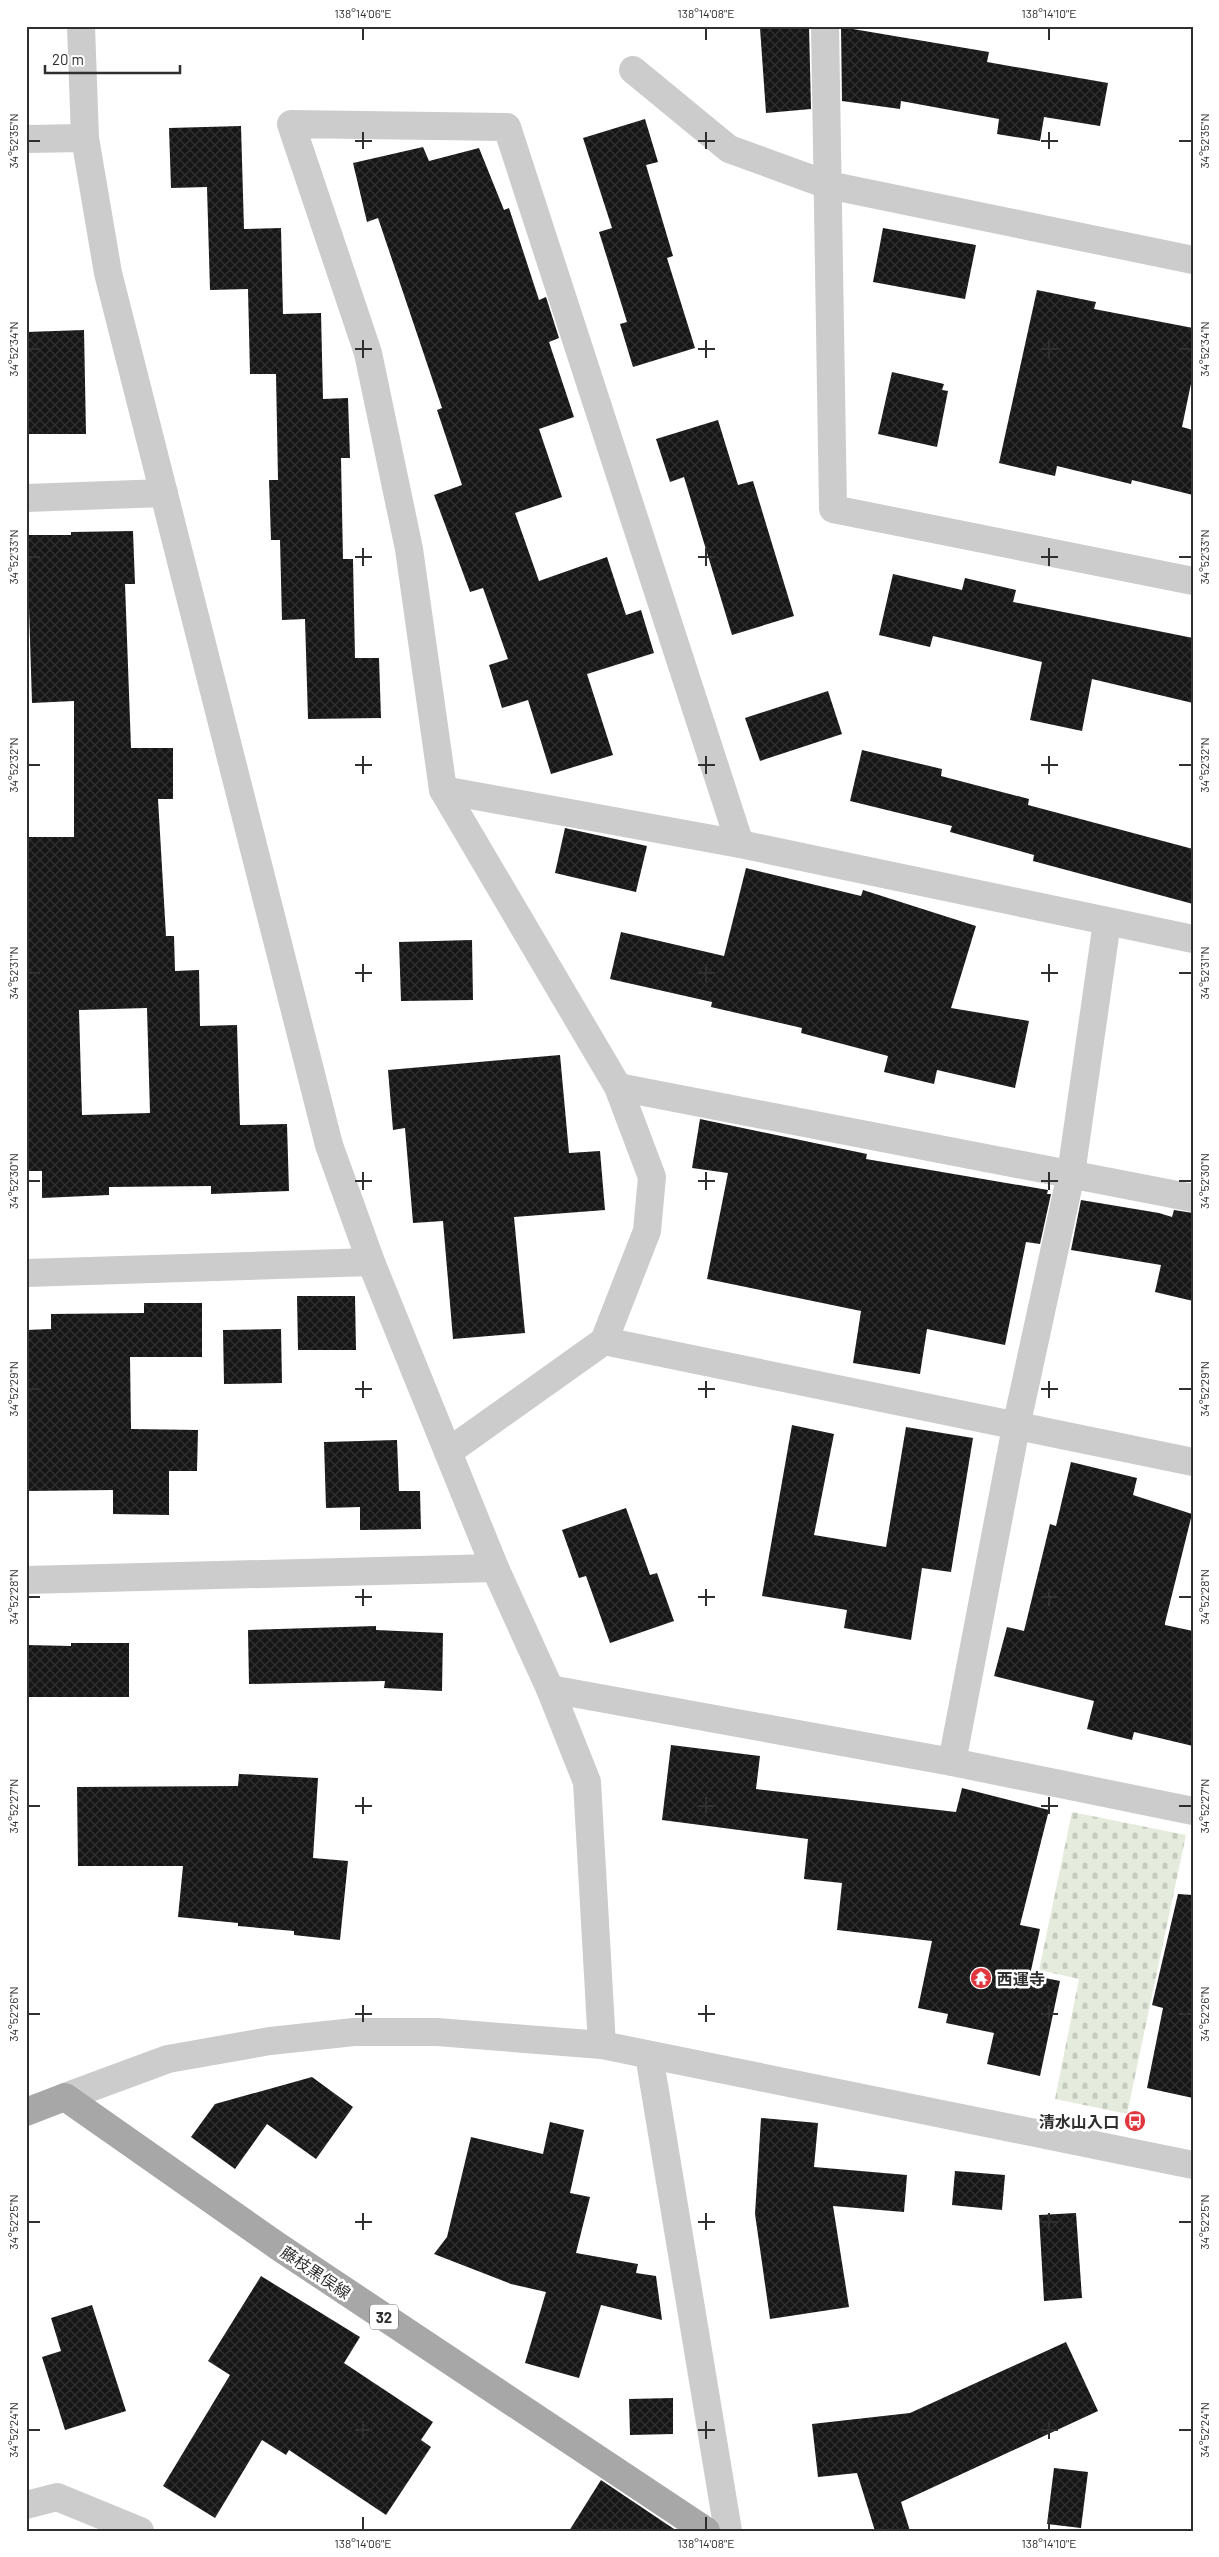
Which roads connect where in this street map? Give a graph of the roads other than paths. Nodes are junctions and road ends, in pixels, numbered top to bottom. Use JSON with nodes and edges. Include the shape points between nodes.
{"nodes":[{"id":1,"x":81,"y":26,"type":"edge"},
{"id":2,"x":825,"y":26,"type":"edge"},
{"id":3,"x":633,"y":70,"type":"dead end"},
{"id":4,"x":85,"y":138,"type":"junction"},
{"id":5,"x":26,"y":139,"type":"edge"},
{"id":6,"x":828,"y":185,"type":"junction"},
{"id":7,"x":1193,"y":260,"type":"edge"},
{"id":8,"x":164,"y":494,"type":"junction"},
{"id":9,"x":26,"y":498,"type":"edge"},
{"id":10,"x":1193,"y":581,"type":"edge"},
{"id":11,"x":443,"y":790,"type":"junction"},
{"id":12,"x":740,"y":844,"type":"junction"},
{"id":13,"x":1107,"y":922,"type":"junction"},
{"id":14,"x":1193,"y":939,"type":"edge"},
{"id":15,"x":618,"y":1087,"type":"junction"},
{"id":16,"x":1072,"y":1174,"type":"junction"},
{"id":17,"x":1193,"y":1198,"type":"edge"},
{"id":18,"x":371,"y":1262,"type":"junction"},
{"id":19,"x":26,"y":1273,"type":"edge"},
{"id":20,"x":604,"y":1341,"type":"junction"},
{"id":21,"x":1016,"y":1427,"type":"junction"},
{"id":22,"x":448,"y":1452,"type":"junction"},
{"id":23,"x":1193,"y":1462,"type":"edge"},
{"id":24,"x":496,"y":1568,"type":"junction"},
{"id":25,"x":26,"y":1580,"type":"edge"},
{"id":26,"x":550,"y":1689,"type":"junction"},
{"id":27,"x":952,"y":1762,"type":"junction"},
{"id":28,"x":1193,"y":1812,"type":"edge"},
{"id":29,"x":602,"y":2045,"type":"junction"},
{"id":30,"x":649,"y":2055,"type":"junction"},
{"id":31,"x":65,"y":2097,"type":"junction"},
{"id":32,"x":26,"y":2112,"type":"edge"},
{"id":33,"x":1193,"y":2166,"type":"edge"},
{"id":34,"x":26,"y":2505,"type":"edge"},
{"id":35,"x":678,"y":2523,"type":"edge"},
{"id":36,"x":140,"y":2531,"type":"edge"},
{"id":37,"x":706,"y":2531,"type":"edge"},
{"id":38,"x":728,"y":2531,"type":"edge"}],
"edges":[{"from":1,"to":4,"type":"street"},
{"from":2,"to":6,"type":"street"},
{"from":3,"to":6,"type":"street","via":[[729,149]]},
{"from":4,"to":5,"type":"street"},
{"from":4,"to":8,"type":"street","via":[[108,273]]},
{"from":6,"to":7,"type":"street"},
{"from":6,"to":10,"type":"street","via":[[833,509]]},
{"from":8,"to":9,"type":"street"},
{"from":8,"to":18,"type":"street","via":[[329,1145]]},
{"from":11,"to":12,"type":"street"},
{"from":11,"to":12,"type":"street","via":[[409,549],[368,353],[291,124],[506,127]]},
{"from":11,"to":15,"type":"street"},
{"from":12,"to":13,"type":"street"},
{"from":13,"to":14,"type":"street"},
{"from":13,"to":16,"type":"street"},
{"from":15,"to":16,"type":"street"},
{"from":15,"to":20,"type":"street","via":[[652,1178],[647,1231]]},
{"from":16,"to":17,"type":"street"},
{"from":16,"to":21,"type":"street"},
{"from":18,"to":19,"type":"street"},
{"from":18,"to":22,"type":"street"},
{"from":20,"to":21,"type":"street"},
{"from":20,"to":22,"type":"street"},
{"from":21,"to":23,"type":"street"},
{"from":21,"to":27,"type":"street"},
{"from":22,"to":24,"type":"street"},
{"from":24,"to":25,"type":"street"},
{"from":24,"to":26,"type":"street"},
{"from":26,"to":27,"type":"street"},
{"from":26,"to":29,"type":"street","via":[[587,1782]]},
{"from":27,"to":28,"type":"street"},
{"from":29,"to":30,"type":"street"},
{"from":29,"to":31,"type":"street","via":[[437,2032],[354,2032],[270,2040],[168,2059]]},
{"from":30,"to":33,"type":"street"},
{"from":30,"to":38,"type":"street"},
{"from":31,"to":32,"type":"main road"},
{"from":31,"to":35,"type":"main road","name":"藤枝黒俣線","number":"32"},
{"from":34,"to":36,"type":"street","via":[[57,2498]]},
{"from":35,"to":37,"type":"main road","name":"藤枝黒俣線","number":"32"}]}
